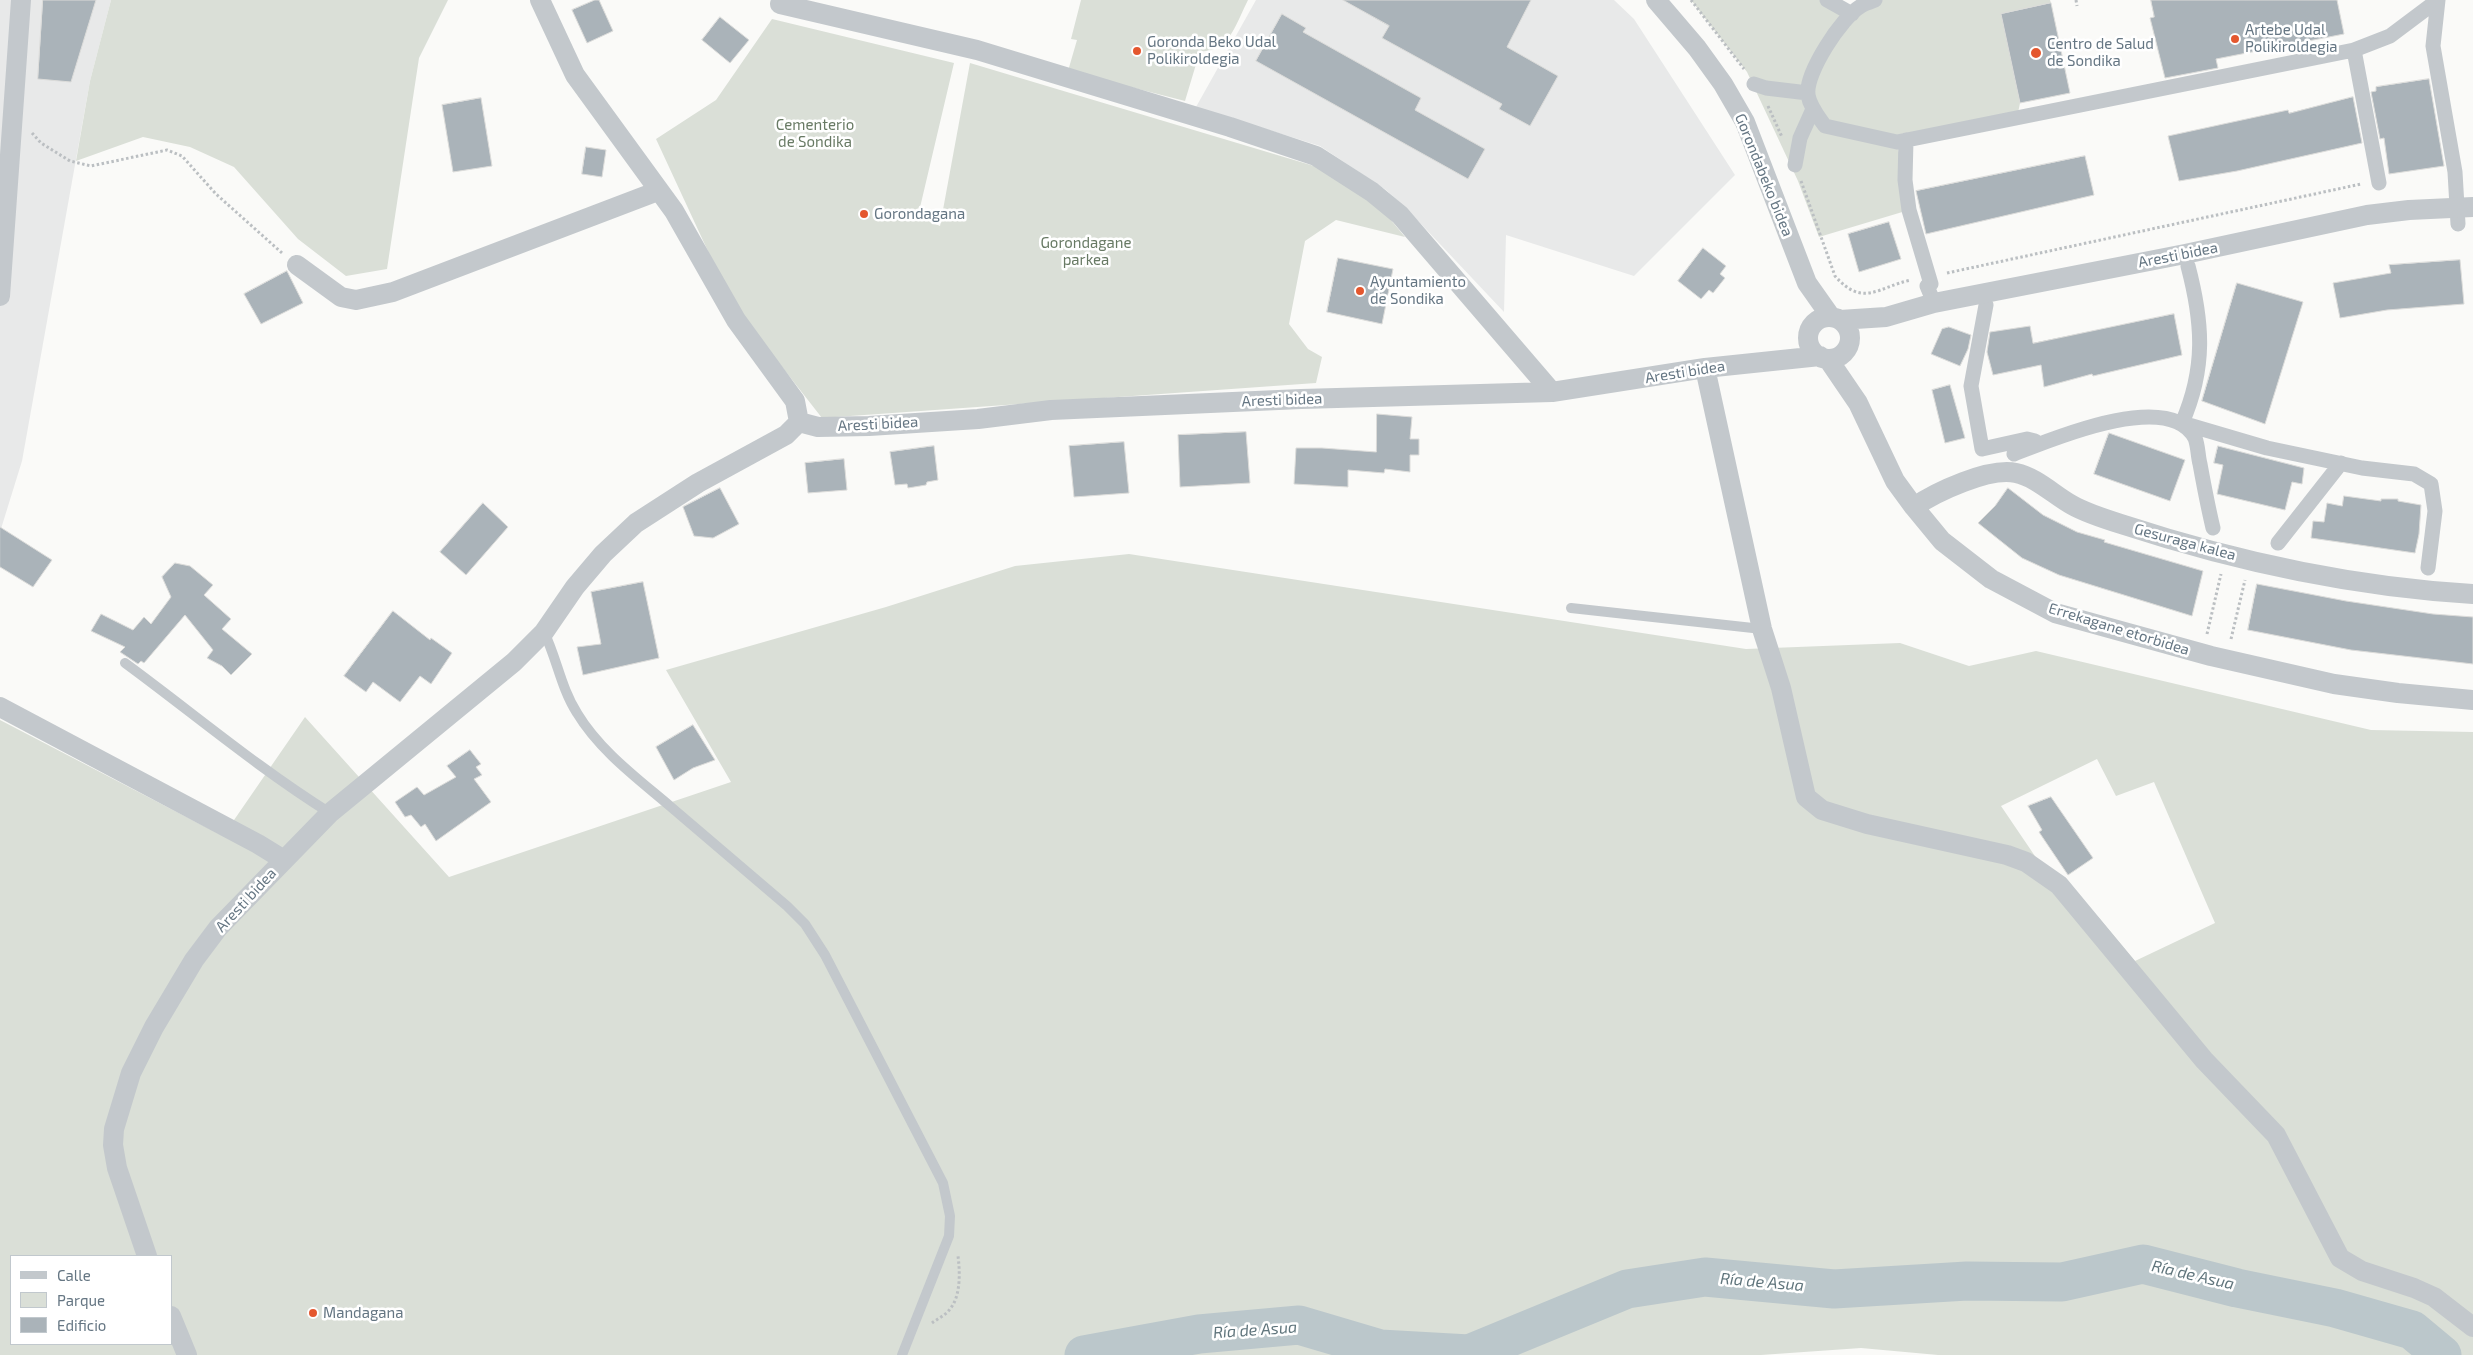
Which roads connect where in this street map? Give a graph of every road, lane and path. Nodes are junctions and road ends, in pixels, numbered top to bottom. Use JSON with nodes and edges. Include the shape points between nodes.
{"nodes":[{"id":1,"x":21,"y":0,"type":"edge"},
{"id":2,"x":540,"y":0,"type":"edge"},
{"id":3,"x":1656,"y":0,"type":"edge"},
{"id":4,"x":1827,"y":0,"type":"edge"},
{"id":5,"x":1875,"y":0,"type":"edge"},
{"id":6,"x":2076,"y":0,"type":"edge"},
{"id":7,"x":2438,"y":0,"type":"edge"},
{"id":8,"x":780,"y":4,"type":"dead end"},
{"id":9,"x":2077,"y":6,"type":"dead end"},
{"id":10,"x":1852,"y":14,"type":"junction"},
{"id":11,"x":2354,"y":50,"type":"junction"},
{"id":12,"x":1754,"y":84,"type":"dead end"},
{"id":13,"x":1808,"y":93,"type":"junction"},
{"id":14,"x":1813,"y":109,"type":"junction"},
{"id":15,"x":6,"y":133,"type":"edge"},
{"id":16,"x":1906,"y":140,"type":"junction"},
{"id":17,"x":1795,"y":165,"type":"dead end"},
{"id":18,"x":2379,"y":183,"type":"joint"},
{"id":19,"x":658,"y":191,"type":"junction"},
{"id":20,"x":2463,"y":212,"type":"edge"},
{"id":21,"x":2142,"y":231,"type":"dead end"},
{"id":22,"x":297,"y":265,"type":"joint"},
{"id":23,"x":2188,"y":266,"type":"dead end"},
{"id":24,"x":1807,"y":283,"type":"junction"},
{"id":25,"x":0,"y":296,"type":"edge"},
{"id":26,"x":1934,"y":304,"type":"junction"},
{"id":27,"x":1986,"y":305,"type":"dead end"},
{"id":28,"x":1886,"y":317,"type":"junction"},
{"id":29,"x":1836,"y":318,"type":"junction"},
{"id":30,"x":1809,"y":333,"type":"junction"},
{"id":31,"x":1836,"y":352,"type":"junction"},
{"id":32,"x":1764,"y":360,"type":"junction"},
{"id":33,"x":1705,"y":368,"type":"junction"},
{"id":34,"x":1552,"y":392,"type":"junction"},
{"id":35,"x":799,"y":422,"type":"junction"},
{"id":36,"x":2182,"y":423,"type":"junction"},
{"id":37,"x":2042,"y":443,"type":"junction"},
{"id":38,"x":2014,"y":454,"type":"dead end"},
{"id":39,"x":2341,"y":463,"type":"junction"},
{"id":40,"x":1914,"y":507,"type":"junction"},
{"id":41,"x":2213,"y":528,"type":"dead end"},
{"id":42,"x":2278,"y":543,"type":"dead end"},
{"id":43,"x":2223,"y":565,"type":"dead end"},
{"id":44,"x":2428,"y":568,"type":"dead end"},
{"id":45,"x":2247,"y":571,"type":"dead end"},
{"id":46,"x":2473,"y":594,"type":"edge"},
{"id":47,"x":1571,"y":608,"type":"dead end"},
{"id":48,"x":1762,"y":629,"type":"junction"},
{"id":49,"x":544,"y":632,"type":"junction"},
{"id":50,"x":2206,"y":639,"type":"dead end"},
{"id":51,"x":2229,"y":645,"type":"dead end"},
{"id":52,"x":124,"y":663,"type":"dead end"},
{"id":53,"x":2473,"y":700,"type":"edge"},
{"id":54,"x":0,"y":707,"type":"edge"},
{"id":55,"x":330,"y":812,"type":"junction"},
{"id":56,"x":284,"y":860,"type":"junction"},
{"id":57,"x":949,"y":1236,"type":"junction"},
{"id":58,"x":147,"y":1255,"type":"edge"},
{"id":59,"x":172,"y":1318,"type":"edge"},
{"id":60,"x":931,"y":1324,"type":"dead end"},
{"id":61,"x":2473,"y":1327,"type":"edge"},
{"id":62,"x":187,"y":1355,"type":"edge"},
{"id":63,"x":902,"y":1355,"type":"edge"}],
"edges":[{"from":1,"to":15,"type":"street"},
{"from":2,"to":19,"type":"street","via":[[574,75]]},
{"from":3,"to":24,"type":"street","name":"Gorondabeko bidea","via":[[1697,48],[1745,122]]},
{"from":4,"to":10,"type":"street"},
{"from":5,"to":10,"type":"street"},
{"from":6,"to":9,"type":"path"},
{"from":7,"to":11,"type":"street","via":[[2390,36]]},
{"from":7,"to":20,"type":"street","via":[[2434,46]]},
{"from":8,"to":34,"type":"street","via":[[977,50],[1316,156],[1372,192],[1400,215]]},
{"from":10,"to":13,"type":"street","via":[[1844,21],[1812,71]]},
{"from":11,"to":16,"type":"street"},
{"from":11,"to":18,"type":"street"},
{"from":12,"to":13,"type":"street"},
{"from":13,"to":14,"type":"street"},
{"from":14,"to":16,"type":"street","via":[[1825,126],[1897,142]]},
{"from":14,"to":17,"type":"street","via":[[1800,138]]},
{"from":15,"to":22,"type":"path","via":[[32,133],[40,144],[70,160],[91,166],[167,150],[182,156],[216,194]]},
{"from":15,"to":25,"type":"street"},
{"from":16,"to":26,"type":"street","via":[[1905,180],[1909,210]]},
{"from":18,"to":21,"type":"path","via":[[2360,184]]},
{"from":19,"to":22,"type":"street","via":[[393,292],[366,298],[341,297]]},
{"from":19,"to":35,"type":"street","via":[[674,211],[736,320],[795,401]]},
{"from":20,"to":26,"type":"street","name":"Aresti bidea","via":[[2367,215]]},
{"from":23,"to":36,"type":"street","via":[[2197,301],[2201,338],[2193,397]]},
{"from":24,"to":29,"type":"street","name":"Gorondabeko bidea"},
{"from":24,"to":30,"type":"street","name":"Gorondabeko bidea"},
{"from":26,"to":28,"type":"street","name":"Aresti bidea"},
{"from":27,"to":37,"type":"street","via":[[1971,386],[1982,449],[2028,439]]},
{"from":28,"to":29,"type":"street","name":"Aresti bidea"},
{"from":28,"to":31,"type":"street","name":"Aresti bidea"},
{"from":29,"to":30,"type":"street","via":[[1818,320]]},
{"from":29,"to":31,"type":"street","via":[[1848,329]]},
{"from":30,"to":31,"type":"street","via":[[1811,348]]},
{"from":30,"to":32,"type":"street","name":"Aresti bidea"},
{"from":31,"to":32,"type":"street","name":"Aresti bidea"},
{"from":31,"to":40,"type":"street","name":"Errekagane etorbidea","via":[[1895,481]]},
{"from":32,"to":33,"type":"street","name":"Aresti bidea"},
{"from":33,"to":34,"type":"street","name":"Aresti bidea"},
{"from":33,"to":48,"type":"street"},
{"from":34,"to":35,"type":"street","name":"Aresti bidea","via":[[1090,408],[869,426],[818,427]]},
{"from":35,"to":49,"type":"street","name":"Aresti bidea","via":[[786,435],[698,483],[636,523],[575,586]]},
{"from":36,"to":37,"type":"street","via":[[2162,417],[2131,418],[2069,432]]},
{"from":36,"to":39,"type":"street","via":[[2268,448]]},
{"from":36,"to":41,"type":"street","via":[[2195,439]]},
{"from":37,"to":38,"type":"street"},
{"from":39,"to":42,"type":"street"},
{"from":39,"to":44,"type":"street","via":[[2414,474],[2431,484],[2435,511]]},
{"from":40,"to":46,"type":"street","name":"Gesuraga kalea","via":[[1931,496],[1996,472],[2016,472],[2073,506],[2120,524],[2238,557],[2344,579]]},
{"from":40,"to":53,"type":"street","name":"Errekagane etorbidea","via":[[1942,541],[1991,579],[2055,613],[2211,656],[2334,684]]},
{"from":43,"to":50,"type":"path"},
{"from":45,"to":51,"type":"path"},
{"from":47,"to":48,"type":"lane"},
{"from":48,"to":61,"type":"street","via":[[1781,688],[1806,797],[1822,810],[1867,824],[2006,855],[2026,862],[2059,885],[2204,1060],[2276,1135],[2340,1258],[2362,1271],[2434,1297]]},
{"from":49,"to":55,"type":"street","name":"Aresti bidea","via":[[514,662]]},
{"from":49,"to":57,"type":"lane","via":[[563,688],[594,738],[805,924],[825,955],[943,1183],[950,1216]]},
{"from":52,"to":55,"type":"lane","via":[[245,754]]},
{"from":54,"to":56,"type":"street"},
{"from":55,"to":56,"type":"street","name":"Aresti bidea"},
{"from":56,"to":58,"type":"street","name":"Aresti bidea","via":[[218,928],[194,960],[131,1073],[114,1129],[113,1145],[117,1168]]},
{"from":57,"to":60,"type":"path","via":[[956,1243],[960,1268],[957,1297],[950,1309]]},
{"from":57,"to":63,"type":"lane"},
{"from":59,"to":62,"type":"street"}]}
